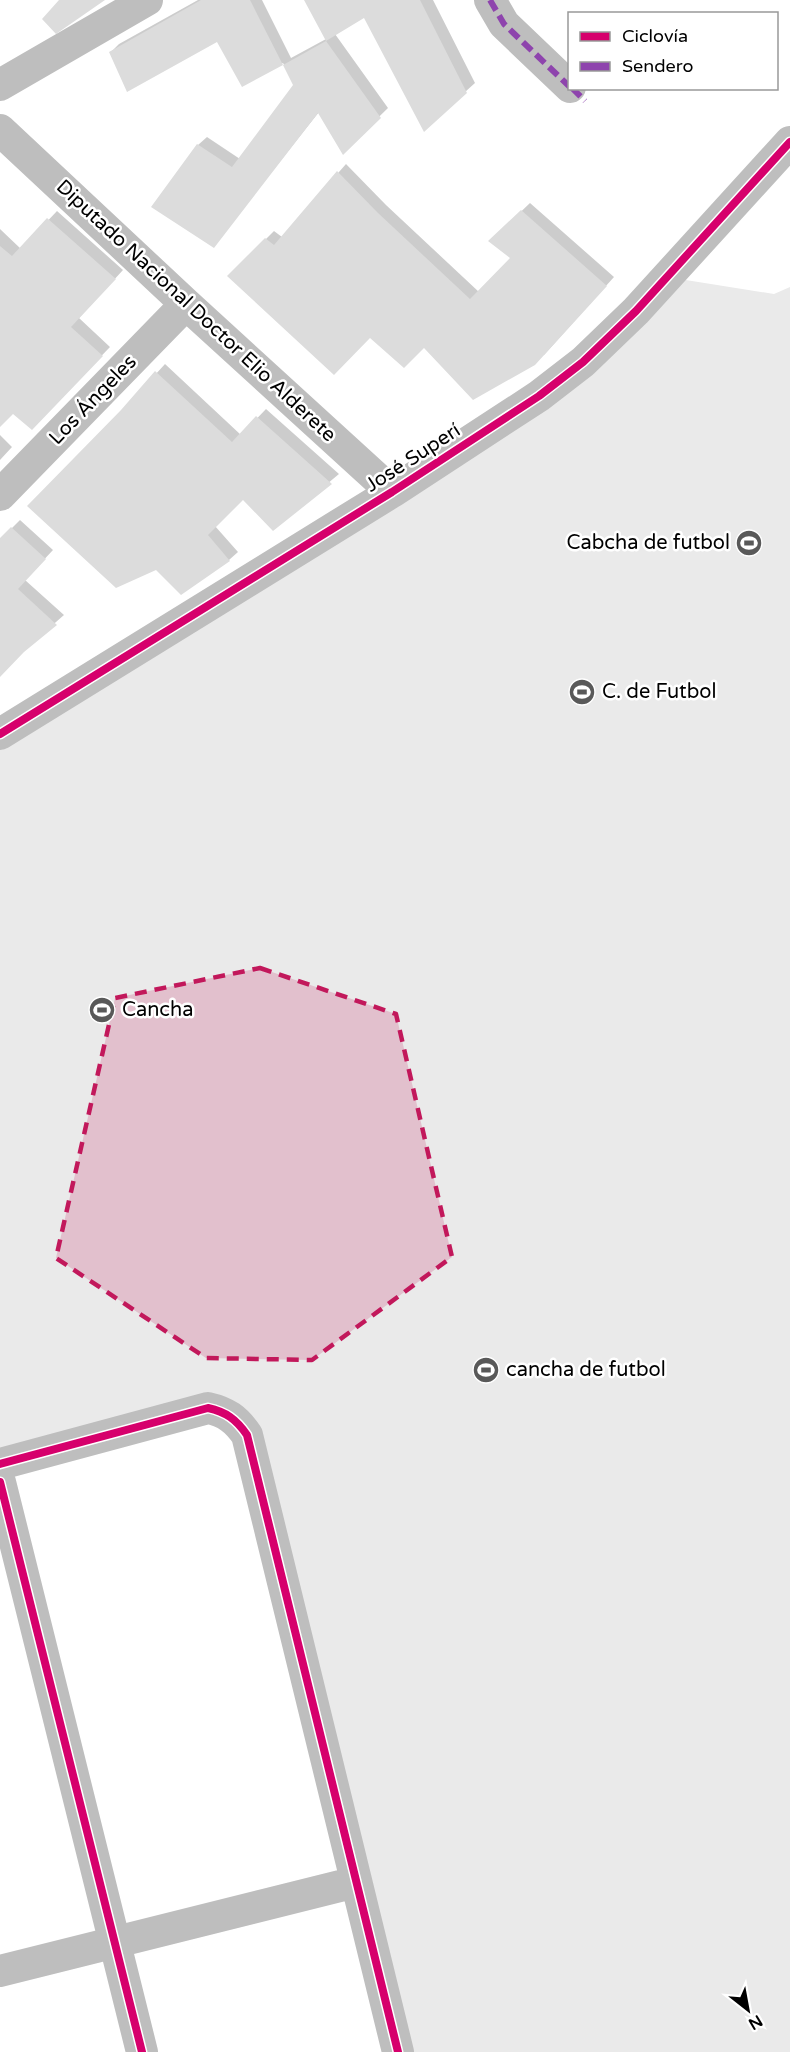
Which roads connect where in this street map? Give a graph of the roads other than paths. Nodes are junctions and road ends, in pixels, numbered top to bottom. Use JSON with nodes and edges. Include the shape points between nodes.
{"nodes":[{"id":1,"x":147,"y":0,"type":"edge"},
{"id":2,"x":490,"y":0,"type":"edge"},
{"id":3,"x":568,"y":84,"type":"edge"},
{"id":4,"x":0,"y":86,"type":"edge"},
{"id":5,"x":0,"y":130,"type":"edge"},
{"id":6,"x":790,"y":142,"type":"edge"},
{"id":7,"x":186,"y":304,"type":"junction"},
{"id":8,"x":392,"y":492,"type":"junction"},
{"id":9,"x":0,"y":495,"type":"edge"},
{"id":10,"x":0,"y":734,"type":"edge"},
{"id":11,"x":0,"y":1464,"type":"edge"},
{"id":12,"x":0,"y":1482,"type":"edge"},
{"id":13,"x":356,"y":1882,"type":"junction"},
{"id":14,"x":115,"y":1941,"type":"junction"},
{"id":15,"x":0,"y":1971,"type":"edge"},
{"id":16,"x":142,"y":2052,"type":"edge"},
{"id":17,"x":398,"y":2052,"type":"edge"}],
"edges":[{"from":1,"to":4,"type":"street"},
{"from":2,"to":3,"type":"street","via":[[504,24]]},
{"from":5,"to":7,"type":"street","name":"Diputado Nacional Doctor Elio Alderete"},
{"from":6,"to":8,"type":"street","name":"José Superí","via":[[583,362],[539,396]]},
{"from":7,"to":8,"type":"street","name":"Diputado Nacional Doctor Elio Alderete"},
{"from":7,"to":9,"type":"street","name":"Los Ángeles"},
{"from":8,"to":10,"type":"street","name":"José Superí"},
{"from":11,"to":13,"type":"street","via":[[208,1408],[239,1424],[247,1435]]},
{"from":12,"to":14,"type":"street"},
{"from":13,"to":14,"type":"street"},
{"from":13,"to":17,"type":"street"},
{"from":14,"to":15,"type":"street"},
{"from":14,"to":16,"type":"street"}]}
